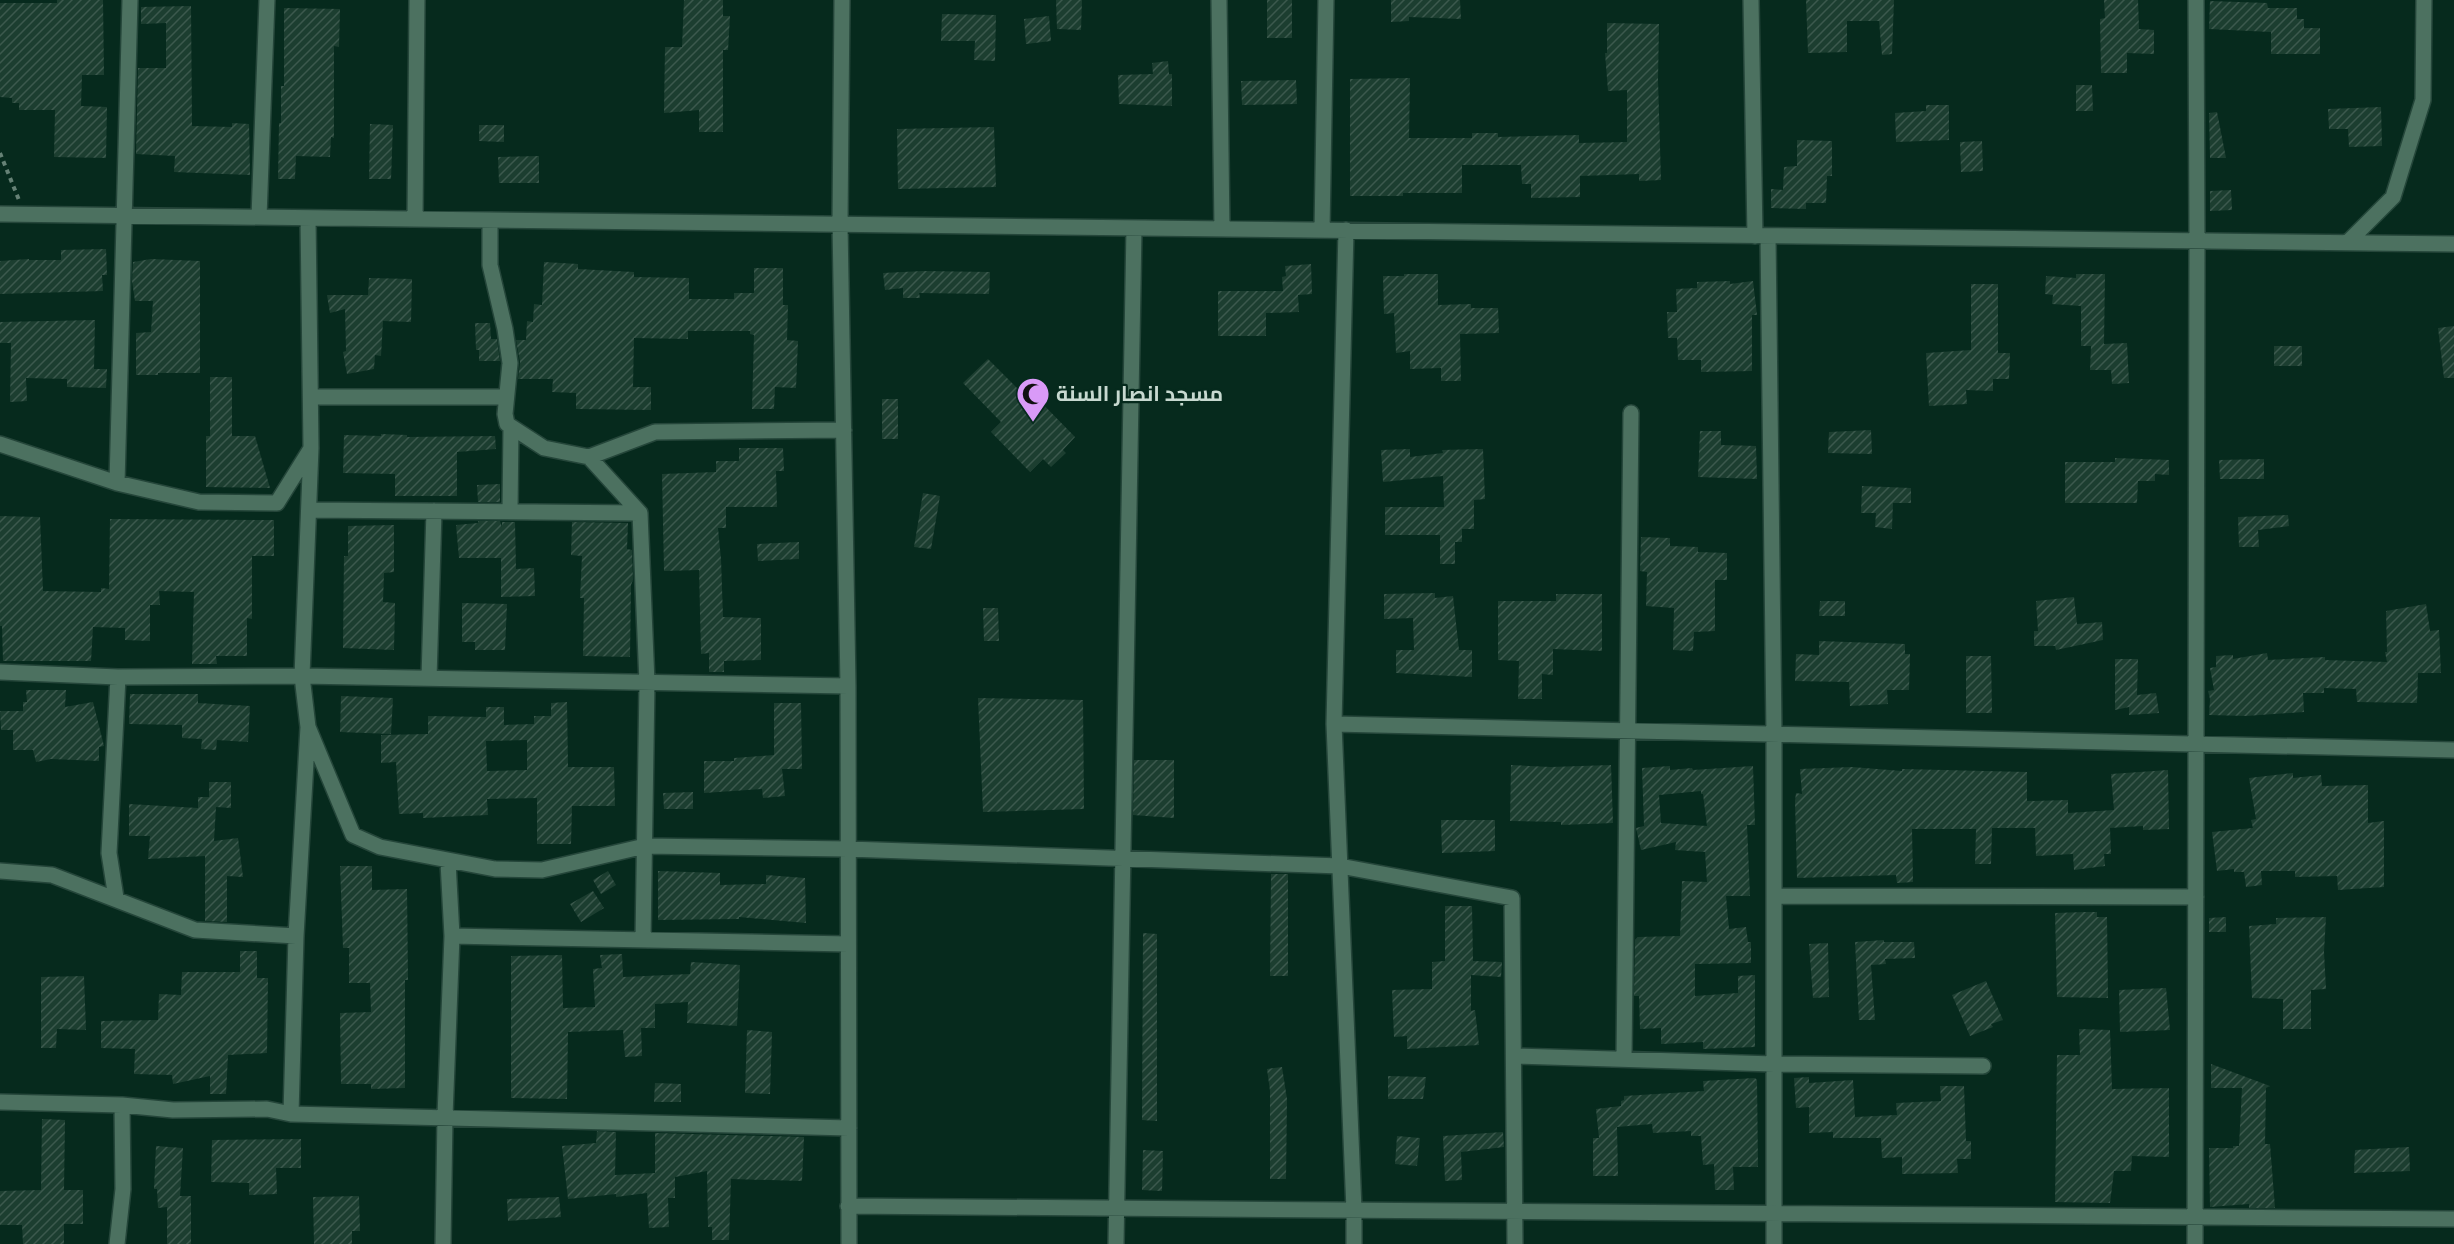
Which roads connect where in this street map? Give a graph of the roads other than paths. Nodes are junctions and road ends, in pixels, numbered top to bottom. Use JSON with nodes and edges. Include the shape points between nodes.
{"nodes":[{"id":1,"x":130,"y":0,"type":"edge"},
{"id":2,"x":267,"y":0,"type":"edge"},
{"id":3,"x":417,"y":0,"type":"edge"},
{"id":4,"x":842,"y":0,"type":"edge"},
{"id":5,"x":1219,"y":0,"type":"edge"},
{"id":6,"x":1326,"y":0,"type":"edge"},
{"id":7,"x":1751,"y":0,"type":"edge"},
{"id":8,"x":2196,"y":0,"type":"edge"},
{"id":9,"x":2424,"y":0,"type":"edge"},
{"id":10,"x":0,"y":214,"type":"edge"},
{"id":11,"x":124,"y":215,"type":"junction"},
{"id":12,"x":260,"y":217,"type":"junction"},
{"id":13,"x":308,"y":218,"type":"junction"},
{"id":14,"x":415,"y":219,"type":"junction"},
{"id":15,"x":490,"y":220,"type":"junction"},
{"id":16,"x":840,"y":224,"type":"junction"},
{"id":17,"x":1134,"y":228,"type":"junction"},
{"id":18,"x":1222,"y":229,"type":"junction"},
{"id":19,"x":1322,"y":230,"type":"junction"},
{"id":20,"x":1346,"y":230,"type":"junction"},
{"id":21,"x":1762,"y":236,"type":"junction"},
{"id":22,"x":2197,"y":241,"type":"junction"},
{"id":23,"x":2347,"y":243,"type":"junction"},
{"id":24,"x":2454,"y":244,"type":"edge"},
{"id":25,"x":311,"y":397,"type":"junction"},
{"id":26,"x":506,"y":397,"type":"junction"},
{"id":27,"x":1631,"y":413,"type":"dead end"},
{"id":28,"x":511,"y":427,"type":"junction"},
{"id":29,"x":844,"y":430,"type":"junction"},
{"id":30,"x":0,"y":444,"type":"edge"},
{"id":31,"x":311,"y":448,"type":"junction"},
{"id":32,"x":589,"y":457,"type":"junction"},
{"id":33,"x":117,"y":483,"type":"junction"},
{"id":34,"x":309,"y":510,"type":"junction"},
{"id":35,"x":434,"y":511,"type":"junction"},
{"id":36,"x":510,"y":511,"type":"junction"},
{"id":37,"x":640,"y":513,"type":"junction"},
{"id":38,"x":0,"y":672,"type":"edge"},
{"id":39,"x":302,"y":676,"type":"junction"},
{"id":40,"x":118,"y":677,"type":"junction"},
{"id":41,"x":429,"y":678,"type":"junction"},
{"id":42,"x":647,"y":683,"type":"junction"},
{"id":43,"x":848,"y":686,"type":"junction"},
{"id":44,"x":1334,"y":724,"type":"junction"},
{"id":45,"x":308,"y":727,"type":"junction"},
{"id":46,"x":1627,"y":731,"type":"junction"},
{"id":47,"x":1774,"y":734,"type":"junction"},
{"id":48,"x":2196,"y":744,"type":"junction"},
{"id":49,"x":2454,"y":750,"type":"edge"},
{"id":50,"x":645,"y":846,"type":"junction"},
{"id":51,"x":848,"y":849,"type":"junction"},
{"id":52,"x":1123,"y":858,"type":"junction"},
{"id":53,"x":448,"y":862,"type":"junction"},
{"id":54,"x":1340,"y":866,"type":"junction"},
{"id":55,"x":0,"y":871,"type":"edge"},
{"id":56,"x":1774,"y":896,"type":"junction"},
{"id":57,"x":2196,"y":897,"type":"junction"},
{"id":58,"x":116,"y":898,"type":"junction"},
{"id":59,"x":296,"y":936,"type":"junction"},
{"id":60,"x":452,"y":936,"type":"junction"},
{"id":61,"x":643,"y":940,"type":"junction"},
{"id":62,"x":848,"y":944,"type":"junction"},
{"id":63,"x":1514,"y":1056,"type":"junction"},
{"id":64,"x":1624,"y":1059,"type":"junction"},
{"id":65,"x":1774,"y":1064,"type":"junction"},
{"id":66,"x":1983,"y":1066,"type":"dead end"},
{"id":67,"x":0,"y":1102,"type":"edge"},
{"id":68,"x":122,"y":1105,"type":"junction"},
{"id":69,"x":291,"y":1114,"type":"junction"},
{"id":70,"x":445,"y":1116,"type":"junction"},
{"id":71,"x":849,"y":1128,"type":"junction"},
{"id":72,"x":848,"y":1206,"type":"junction"},
{"id":73,"x":1117,"y":1208,"type":"junction"},
{"id":74,"x":1354,"y":1210,"type":"junction"},
{"id":75,"x":1515,"y":1211,"type":"junction"},
{"id":76,"x":1773,"y":1213,"type":"junction"},
{"id":77,"x":2195,"y":1216,"type":"junction"},
{"id":78,"x":2454,"y":1219,"type":"edge"},
{"id":79,"x":117,"y":1244,"type":"edge"},
{"id":80,"x":443,"y":1244,"type":"edge"},
{"id":81,"x":849,"y":1244,"type":"edge"},
{"id":82,"x":1116,"y":1244,"type":"edge"},
{"id":83,"x":1354,"y":1244,"type":"edge"},
{"id":84,"x":1515,"y":1244,"type":"edge"},
{"id":85,"x":1774,"y":1244,"type":"edge"},
{"id":86,"x":2195,"y":1244,"type":"edge"}],
"edges":[{"from":1,"to":11,"type":"street"},
{"from":2,"to":12,"type":"street"},
{"from":3,"to":14,"type":"street"},
{"from":4,"to":16,"type":"street"},
{"from":5,"to":18,"type":"street"},
{"from":6,"to":19,"type":"street"},
{"from":7,"to":21,"type":"street"},
{"from":8,"to":22,"type":"street"},
{"from":9,"to":23,"type":"street","via":[[2423,100],[2393,197]]},
{"from":10,"to":11,"type":"street"},
{"from":11,"to":12,"type":"street"},
{"from":11,"to":33,"type":"street"},
{"from":12,"to":13,"type":"street"},
{"from":13,"to":14,"type":"street"},
{"from":13,"to":25,"type":"street"},
{"from":14,"to":15,"type":"street"},
{"from":15,"to":16,"type":"street"},
{"from":15,"to":26,"type":"street","via":[[489,266],[506,329],[510,363]]},
{"from":16,"to":17,"type":"street"},
{"from":16,"to":29,"type":"street"},
{"from":17,"to":18,"type":"street"},
{"from":17,"to":52,"type":"street"},
{"from":18,"to":19,"type":"street"},
{"from":19,"to":20,"type":"street"},
{"from":20,"to":21,"type":"street"},
{"from":20,"to":44,"type":"street"},
{"from":21,"to":22,"type":"street"},
{"from":21,"to":47,"type":"street"},
{"from":22,"to":23,"type":"street"},
{"from":22,"to":48,"type":"street"},
{"from":23,"to":24,"type":"street"},
{"from":25,"to":26,"type":"street"},
{"from":25,"to":31,"type":"street"},
{"from":26,"to":28,"type":"street","via":[[505,414]]},
{"from":27,"to":46,"type":"street"},
{"from":28,"to":32,"type":"street","via":[[544,448]]},
{"from":28,"to":36,"type":"street"},
{"from":29,"to":32,"type":"street","via":[[655,432]]},
{"from":29,"to":43,"type":"street"},
{"from":30,"to":33,"type":"street"},
{"from":31,"to":33,"type":"street","via":[[277,503],[199,501]]},
{"from":31,"to":34,"type":"street"},
{"from":32,"to":37,"type":"street"},
{"from":34,"to":35,"type":"street"},
{"from":34,"to":39,"type":"street"},
{"from":35,"to":36,"type":"street"},
{"from":35,"to":41,"type":"street"},
{"from":36,"to":37,"type":"street"},
{"from":37,"to":42,"type":"street"},
{"from":38,"to":40,"type":"street"},
{"from":39,"to":40,"type":"street"},
{"from":39,"to":41,"type":"street"},
{"from":39,"to":45,"type":"street"},
{"from":40,"to":58,"type":"street","via":[[109,853]]},
{"from":41,"to":42,"type":"street"},
{"from":42,"to":43,"type":"street"},
{"from":42,"to":50,"type":"street"},
{"from":43,"to":51,"type":"street"},
{"from":44,"to":46,"type":"street"},
{"from":44,"to":54,"type":"street"},
{"from":45,"to":53,"type":"street","via":[[353,836],[380,847]]},
{"from":45,"to":59,"type":"street"},
{"from":46,"to":47,"type":"street"},
{"from":46,"to":64,"type":"street"},
{"from":47,"to":48,"type":"street"},
{"from":47,"to":56,"type":"street"},
{"from":48,"to":49,"type":"street"},
{"from":48,"to":57,"type":"street"},
{"from":50,"to":51,"type":"street"},
{"from":50,"to":53,"type":"street","via":[[542,870]]},
{"from":50,"to":61,"type":"street"},
{"from":51,"to":52,"type":"street"},
{"from":51,"to":62,"type":"street"},
{"from":52,"to":54,"type":"street"},
{"from":52,"to":73,"type":"street"},
{"from":53,"to":60,"type":"street"},
{"from":54,"to":63,"type":"street","via":[[1512,898]]},
{"from":54,"to":74,"type":"street"},
{"from":55,"to":58,"type":"street","via":[[52,874]]},
{"from":56,"to":57,"type":"street"},
{"from":56,"to":65,"type":"street"},
{"from":57,"to":77,"type":"street"},
{"from":58,"to":59,"type":"street","via":[[195,930]]},
{"from":59,"to":69,"type":"street"},
{"from":60,"to":61,"type":"street"},
{"from":60,"to":70,"type":"street"},
{"from":61,"to":62,"type":"street"},
{"from":62,"to":71,"type":"street"},
{"from":63,"to":64,"type":"street"},
{"from":63,"to":75,"type":"street"},
{"from":64,"to":65,"type":"street"},
{"from":65,"to":66,"type":"street"},
{"from":65,"to":76,"type":"street"},
{"from":67,"to":68,"type":"street"},
{"from":68,"to":69,"type":"street","via":[[173,1110],[267,1109]]},
{"from":68,"to":79,"type":"street","via":[[123,1190]]},
{"from":69,"to":70,"type":"street"},
{"from":70,"to":71,"type":"street"},
{"from":70,"to":80,"type":"street"},
{"from":71,"to":72,"type":"street"},
{"from":72,"to":73,"type":"street"},
{"from":72,"to":81,"type":"street"},
{"from":73,"to":74,"type":"street"},
{"from":73,"to":82,"type":"street"},
{"from":74,"to":75,"type":"street"},
{"from":74,"to":83,"type":"street"},
{"from":75,"to":76,"type":"street"},
{"from":75,"to":84,"type":"street"},
{"from":76,"to":77,"type":"street"},
{"from":76,"to":85,"type":"street"},
{"from":77,"to":78,"type":"street"},
{"from":77,"to":86,"type":"street"}]}
